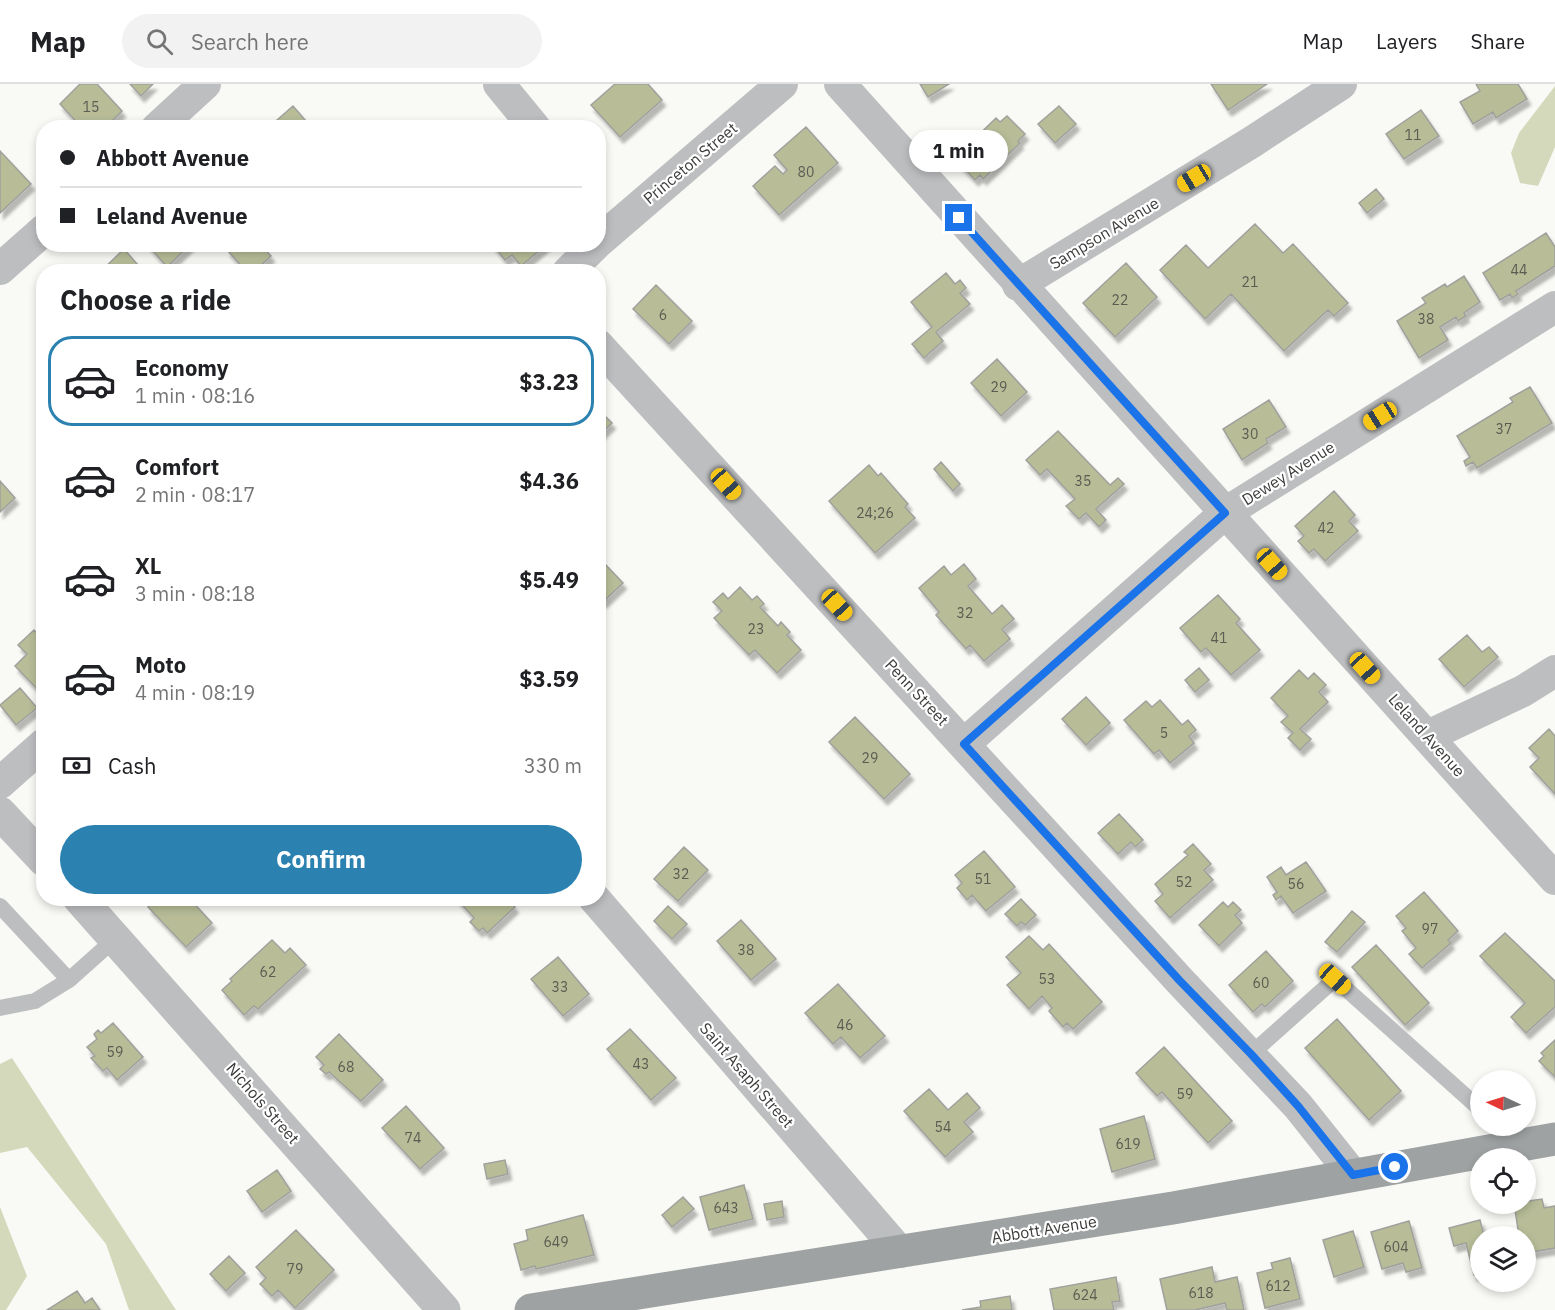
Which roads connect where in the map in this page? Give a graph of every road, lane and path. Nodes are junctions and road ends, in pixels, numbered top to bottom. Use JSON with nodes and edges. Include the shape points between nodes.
{"nodes":[{"id":1,"x":205,"y":84,"type":"edge"},
{"id":2,"x":499,"y":84,"type":"edge"},
{"id":3,"x":782,"y":84,"type":"edge"},
{"id":4,"x":840,"y":84,"type":"edge"},
{"id":5,"x":1341,"y":84,"type":"edge"},
{"id":6,"x":166,"y":120,"type":"edge"},
{"id":7,"x":528,"y":120,"type":"edge"},
{"id":8,"x":606,"y":228,"type":"edge"},
{"id":9,"x":36,"y":237,"type":"edge"},
{"id":10,"x":585,"y":252,"type":"edge"},
{"id":11,"x":575,"y":264,"type":"edge"},
{"id":12,"x":0,"y":269,"type":"edge"},
{"id":13,"x":1018,"y":285,"type":"junction"},
{"id":14,"x":1555,"y":307,"type":"edge"},
{"id":15,"x":606,"y":354,"type":"edge"},
{"id":16,"x":1225,"y":513,"type":"junction"},
{"id":17,"x":1555,"y":671,"type":"edge"},
{"id":18,"x":1428,"y":736,"type":"junction"},
{"id":19,"x":964,"y":744,"type":"junction"},
{"id":20,"x":36,"y":751,"type":"edge"},
{"id":21,"x":0,"y":783,"type":"edge"},
{"id":22,"x":0,"y":813,"type":"edge"},
{"id":23,"x":36,"y":851,"type":"edge"},
{"id":24,"x":1555,"y":879,"type":"edge"},
{"id":25,"x":0,"y":906,"type":"edge"},
{"id":26,"x":86,"y":906,"type":"edge"},
{"id":27,"x":601,"y":906,"type":"edge"},
{"id":28,"x":116,"y":938,"type":"junction"},
{"id":29,"x":69,"y":980,"type":"junction"},
{"id":30,"x":4,"y":1002,"type":"edge"},
{"id":31,"x":1251,"y":1054,"type":"junction"},
{"id":32,"x":1470,"y":1100,"type":"edge"},
{"id":33,"x":1506,"y":1136,"type":"edge"},
{"id":34,"x":1521,"y":1136,"type":"edge"},
{"id":35,"x":1555,"y":1139,"type":"edge"},
{"id":36,"x":1353,"y":1175,"type":"junction"},
{"id":37,"x":900,"y":1252,"type":"junction"},
{"id":38,"x":626,"y":1304,"type":"edge"},
{"id":39,"x":444,"y":1310,"type":"edge"},
{"id":40,"x":531,"y":1310,"type":"edge"}],
"edges":[{"from":1,"to":6,"type":"street"},
{"from":2,"to":7,"type":"street"},
{"from":3,"to":8,"type":"street","name":"Princeton Street"},
{"from":4,"to":13,"type":"street","name":"Leland Avenue"},
{"from":5,"to":13,"type":"street","name":"Sampson Avenue"},
{"from":9,"to":12,"type":"street"},
{"from":10,"to":11,"type":"street","name":"Princeton Street"},
{"from":13,"to":16,"type":"street","name":"Leland Avenue"},
{"from":14,"to":16,"type":"street","name":"Dewey Avenue"},
{"from":15,"to":19,"type":"street","name":"Penn Street"},
{"from":16,"to":18,"type":"street","name":"Leland Avenue"},
{"from":16,"to":19,"type":"street","name":"Dewey Avenue"},
{"from":17,"to":18,"type":"street","via":[[1523,691]]},
{"from":18,"to":24,"type":"street","name":"Leland Avenue"},
{"from":19,"to":31,"type":"street","name":"Penn Street"},
{"from":20,"to":21,"type":"street"},
{"from":22,"to":23,"type":"street"},
{"from":25,"to":29,"type":"lane"},
{"from":26,"to":28,"type":"street","name":"Nichols Street"},
{"from":27,"to":37,"type":"street","name":"Saint Asaph Street"},
{"from":28,"to":29,"type":"lane"},
{"from":28,"to":39,"type":"street","name":"Nichols Street"},
{"from":29,"to":30,"type":"lane","via":[[35,1001]]},
{"from":31,"to":32,"type":"lane","via":[[1335,979]]},
{"from":31,"to":36,"type":"street","name":"Penn Street"},
{"from":33,"to":36,"type":"main road","name":"Abbott Avenue"},
{"from":34,"to":35,"type":"main road","name":"Abbott Avenue"},
{"from":36,"to":37,"type":"main road","name":"Abbott Avenue"},
{"from":37,"to":38,"type":"main road","name":"Abbott Avenue"},
{"from":38,"to":40,"type":"main road","name":"Abbott Avenue"}]}
